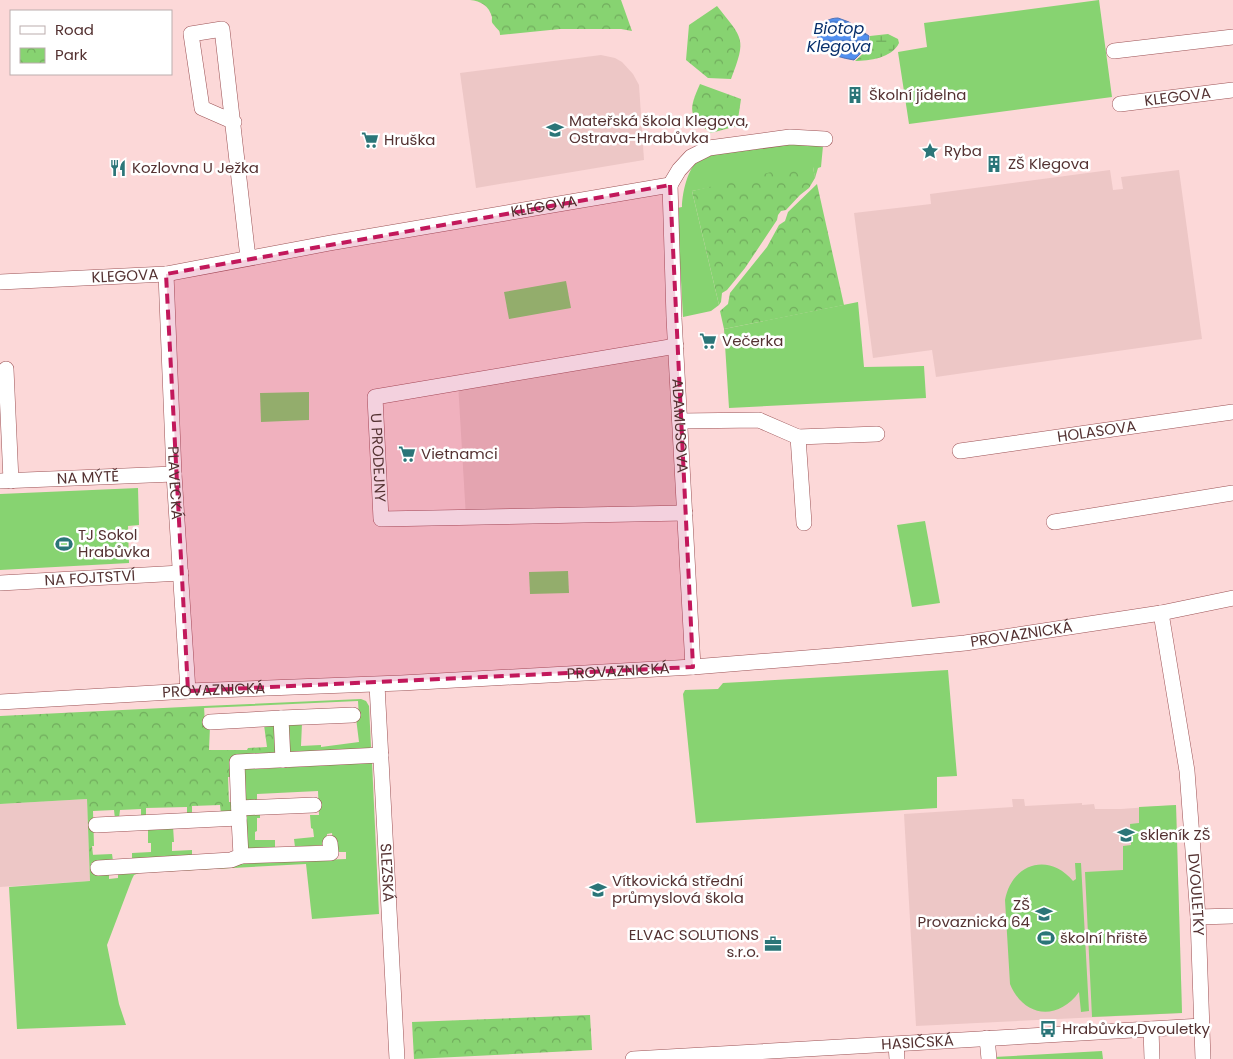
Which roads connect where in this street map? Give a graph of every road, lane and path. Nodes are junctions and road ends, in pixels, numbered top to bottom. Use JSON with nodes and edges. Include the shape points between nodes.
{"nodes":[{"id":1,"x":1233,"y":36,"type":"edge"},
{"id":2,"x":1114,"y":51,"type":"dead end"},
{"id":3,"x":1233,"y":90,"type":"edge"},
{"id":4,"x":1120,"y":104,"type":"dead end"},
{"id":5,"x":234,"y":122,"type":"junction"},
{"id":6,"x":825,"y":139,"type":"dead end"},
{"id":7,"x":670,"y":185,"type":"junction"},
{"id":8,"x":248,"y":258,"type":"junction"},
{"id":9,"x":166,"y":274,"type":"junction"},
{"id":10,"x":0,"y":282,"type":"edge"},
{"id":11,"x":676,"y":346,"type":"junction"},
{"id":12,"x":6,"y":369,"type":"dead end"},
{"id":13,"x":1233,"y":412,"type":"edge"},
{"id":14,"x":680,"y":421,"type":"junction"},
{"id":15,"x":877,"y":434,"type":"dead end"},
{"id":16,"x":798,"y":437,"type":"junction"},
{"id":17,"x":960,"y":451,"type":"dead end"},
{"id":18,"x":174,"y":474,"type":"junction"},
{"id":19,"x":5,"y":481,"type":"edge"},
{"id":20,"x":1233,"y":493,"type":"edge"},
{"id":21,"x":685,"y":513,"type":"junction"},
{"id":22,"x":1054,"y":522,"type":"dead end"},
{"id":23,"x":804,"y":523,"type":"dead end"},
{"id":24,"x":181,"y":573,"type":"junction"},
{"id":25,"x":0,"y":583,"type":"edge"},
{"id":26,"x":1233,"y":598,"type":"edge"},
{"id":27,"x":1161,"y":613,"type":"junction"},
{"id":28,"x":693,"y":667,"type":"junction"},
{"id":29,"x":377,"y":685,"type":"junction"},
{"id":30,"x":188,"y":691,"type":"junction"},
{"id":31,"x":0,"y":702,"type":"edge"},
{"id":32,"x":353,"y":715,"type":"dead end"},
{"id":33,"x":281,"y":718,"type":"junction"},
{"id":34,"x":210,"y":722,"type":"dead end"},
{"id":35,"x":381,"y":755,"type":"junction"},
{"id":36,"x":283,"y":760,"type":"junction"},
{"id":37,"x":314,"y":805,"type":"dead end"},
{"id":38,"x":239,"y":813,"type":"junction"},
{"id":39,"x":96,"y":825,"type":"dead end"},
{"id":40,"x":330,"y":843,"type":"dead end"},
{"id":41,"x":241,"y":856,"type":"junction"},
{"id":42,"x":98,"y":868,"type":"dead end"},
{"id":43,"x":1233,"y":916,"type":"edge"},
{"id":44,"x":1198,"y":917,"type":"junction"},
{"id":45,"x":1202,"y":1026,"type":"junction"},
{"id":46,"x":1151,"y":1029,"type":"junction"},
{"id":47,"x":987,"y":1038,"type":"junction"},
{"id":48,"x":896,"y":1044,"type":"junction"},
{"id":49,"x":397,"y":1059,"type":"edge"},
{"id":50,"x":633,"y":1059,"type":"edge"},
{"id":51,"x":897,"y":1059,"type":"edge"},
{"id":52,"x":989,"y":1059,"type":"edge"},
{"id":53,"x":1152,"y":1059,"type":"edge"},
{"id":54,"x":1203,"y":1059,"type":"edge"}],
"edges":[{"from":1,"to":2,"type":"street"},
{"from":3,"to":4,"type":"street","name":"KLEGOVA"},
{"from":5,"to":5,"type":"street","via":[[222,29],[191,34],[202,108]]},
{"from":5,"to":8,"type":"street"},
{"from":6,"to":7,"type":"street","via":[[790,137],[709,148],[691,157]]},
{"from":7,"to":8,"type":"street","name":"KLEGOVA"},
{"from":7,"to":11,"type":"street","name":"ADAMUSOVA"},
{"from":8,"to":9,"type":"street","name":"KLEGOVA"},
{"from":9,"to":10,"type":"street","name":"KLEGOVA"},
{"from":9,"to":18,"type":"street","name":"PLAVECKÁ"},
{"from":11,"to":14,"type":"street","name":"ADAMUSOVA"},
{"from":11,"to":21,"type":"street","name":"U PRODEJNY","via":[[375,397],[382,519]]},
{"from":12,"to":19,"type":"street"},
{"from":13,"to":17,"type":"street","name":"HOLASOVA"},
{"from":14,"to":16,"type":"street","via":[[759,420]]},
{"from":14,"to":21,"type":"street","name":"ADAMUSOVA"},
{"from":15,"to":16,"type":"street"},
{"from":16,"to":23,"type":"street"},
{"from":18,"to":19,"type":"street","name":"NA MÝTĚ"},
{"from":18,"to":24,"type":"street","name":"PLAVECKÁ"},
{"from":20,"to":22,"type":"street"},
{"from":21,"to":28,"type":"street","name":"ADAMUSOVA"},
{"from":24,"to":25,"type":"street","name":"NA FOJTSTVÍ"},
{"from":24,"to":30,"type":"street","name":"PLAVECKÁ"},
{"from":26,"to":27,"type":"street","name":"PROVAZNICKÁ"},
{"from":27,"to":28,"type":"street","name":"PROVAZNICKÁ","via":[[965,643]]},
{"from":27,"to":44,"type":"street","name":"DVOULETKY","via":[[1187,771]]},
{"from":28,"to":29,"type":"street","name":"PROVAZNICKÁ"},
{"from":29,"to":30,"type":"street","name":"PROVAZNICKÁ"},
{"from":29,"to":35,"type":"street","name":"SLEZSKÁ"},
{"from":30,"to":31,"type":"street","name":"PROVAZNICKÁ"},
{"from":32,"to":33,"type":"street"},
{"from":33,"to":34,"type":"street"},
{"from":33,"to":36,"type":"street"},
{"from":35,"to":36,"type":"street"},
{"from":35,"to":49,"type":"street","name":"SLEZSKÁ"},
{"from":36,"to":38,"type":"street","via":[[237,762]]},
{"from":37,"to":38,"type":"street"},
{"from":38,"to":39,"type":"street"},
{"from":38,"to":41,"type":"street"},
{"from":40,"to":41,"type":"street","via":[[330,853]]},
{"from":41,"to":42,"type":"street","via":[[231,860]]},
{"from":43,"to":44,"type":"street"},
{"from":44,"to":45,"type":"street","name":"DVOULETKY"},
{"from":45,"to":46,"type":"street","name":"HASIČSKÁ"},
{"from":45,"to":54,"type":"street","name":"DVOULETKY"},
{"from":46,"to":47,"type":"street","name":"HASIČSKÁ"},
{"from":46,"to":53,"type":"street"},
{"from":47,"to":48,"type":"street","name":"HASIČSKÁ"},
{"from":47,"to":52,"type":"street"},
{"from":48,"to":50,"type":"street","name":"HASIČSKÁ"},
{"from":48,"to":51,"type":"street"}]}
